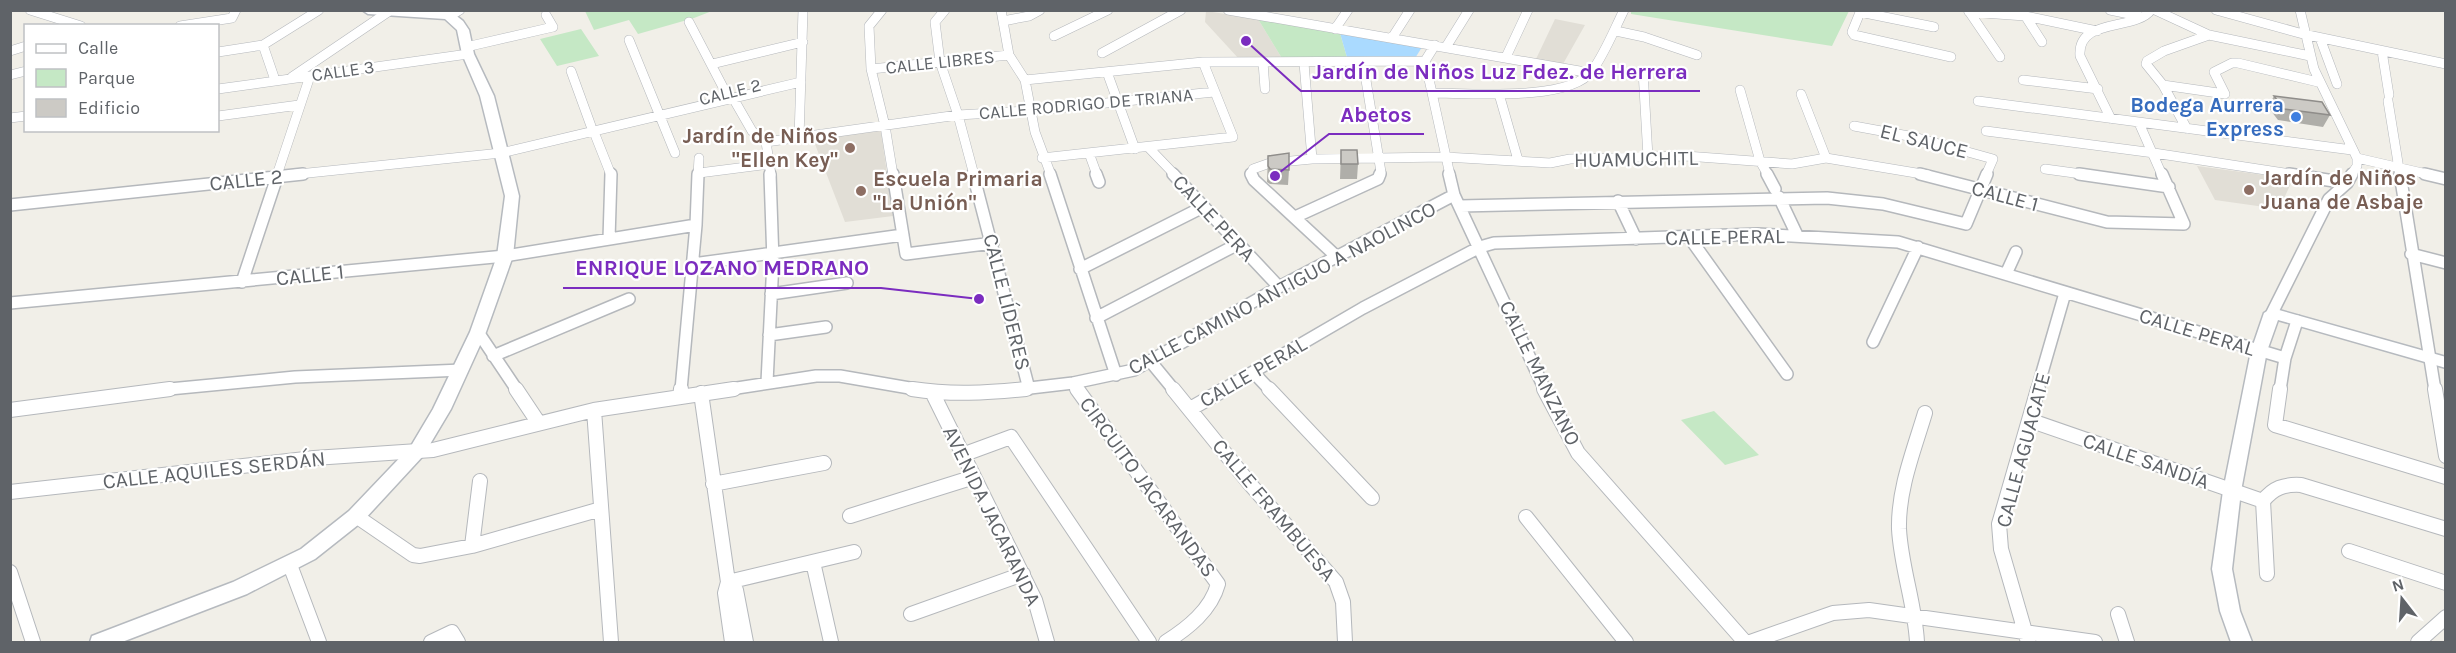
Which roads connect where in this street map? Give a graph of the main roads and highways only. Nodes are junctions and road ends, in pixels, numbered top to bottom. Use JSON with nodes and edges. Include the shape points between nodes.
{"nodes":[{"id":1,"x":368,"y":10,"type":"edge"},
{"id":2,"x":450,"y":12,"type":"edge"},
{"id":3,"x":2438,"y":362,"type":"edge"},
{"id":4,"x":100,"y":642,"type":"edge"},
{"id":5,"x":2241,"y":642,"type":"edge"}],
"edges":[{"from":1,"to":2,"type":"main road"},
{"from":2,"to":4,"type":"main road","via":[[463,30],[467,50],[487,96],[512,196],[505,256],[462,370],[417,451],[356,516],[325,542],[290,565],[240,588]]},
{"from":3,"to":5,"type":"main road","via":[[2272,313],[2259,351],[2232,491],[2222,569]]}]}
